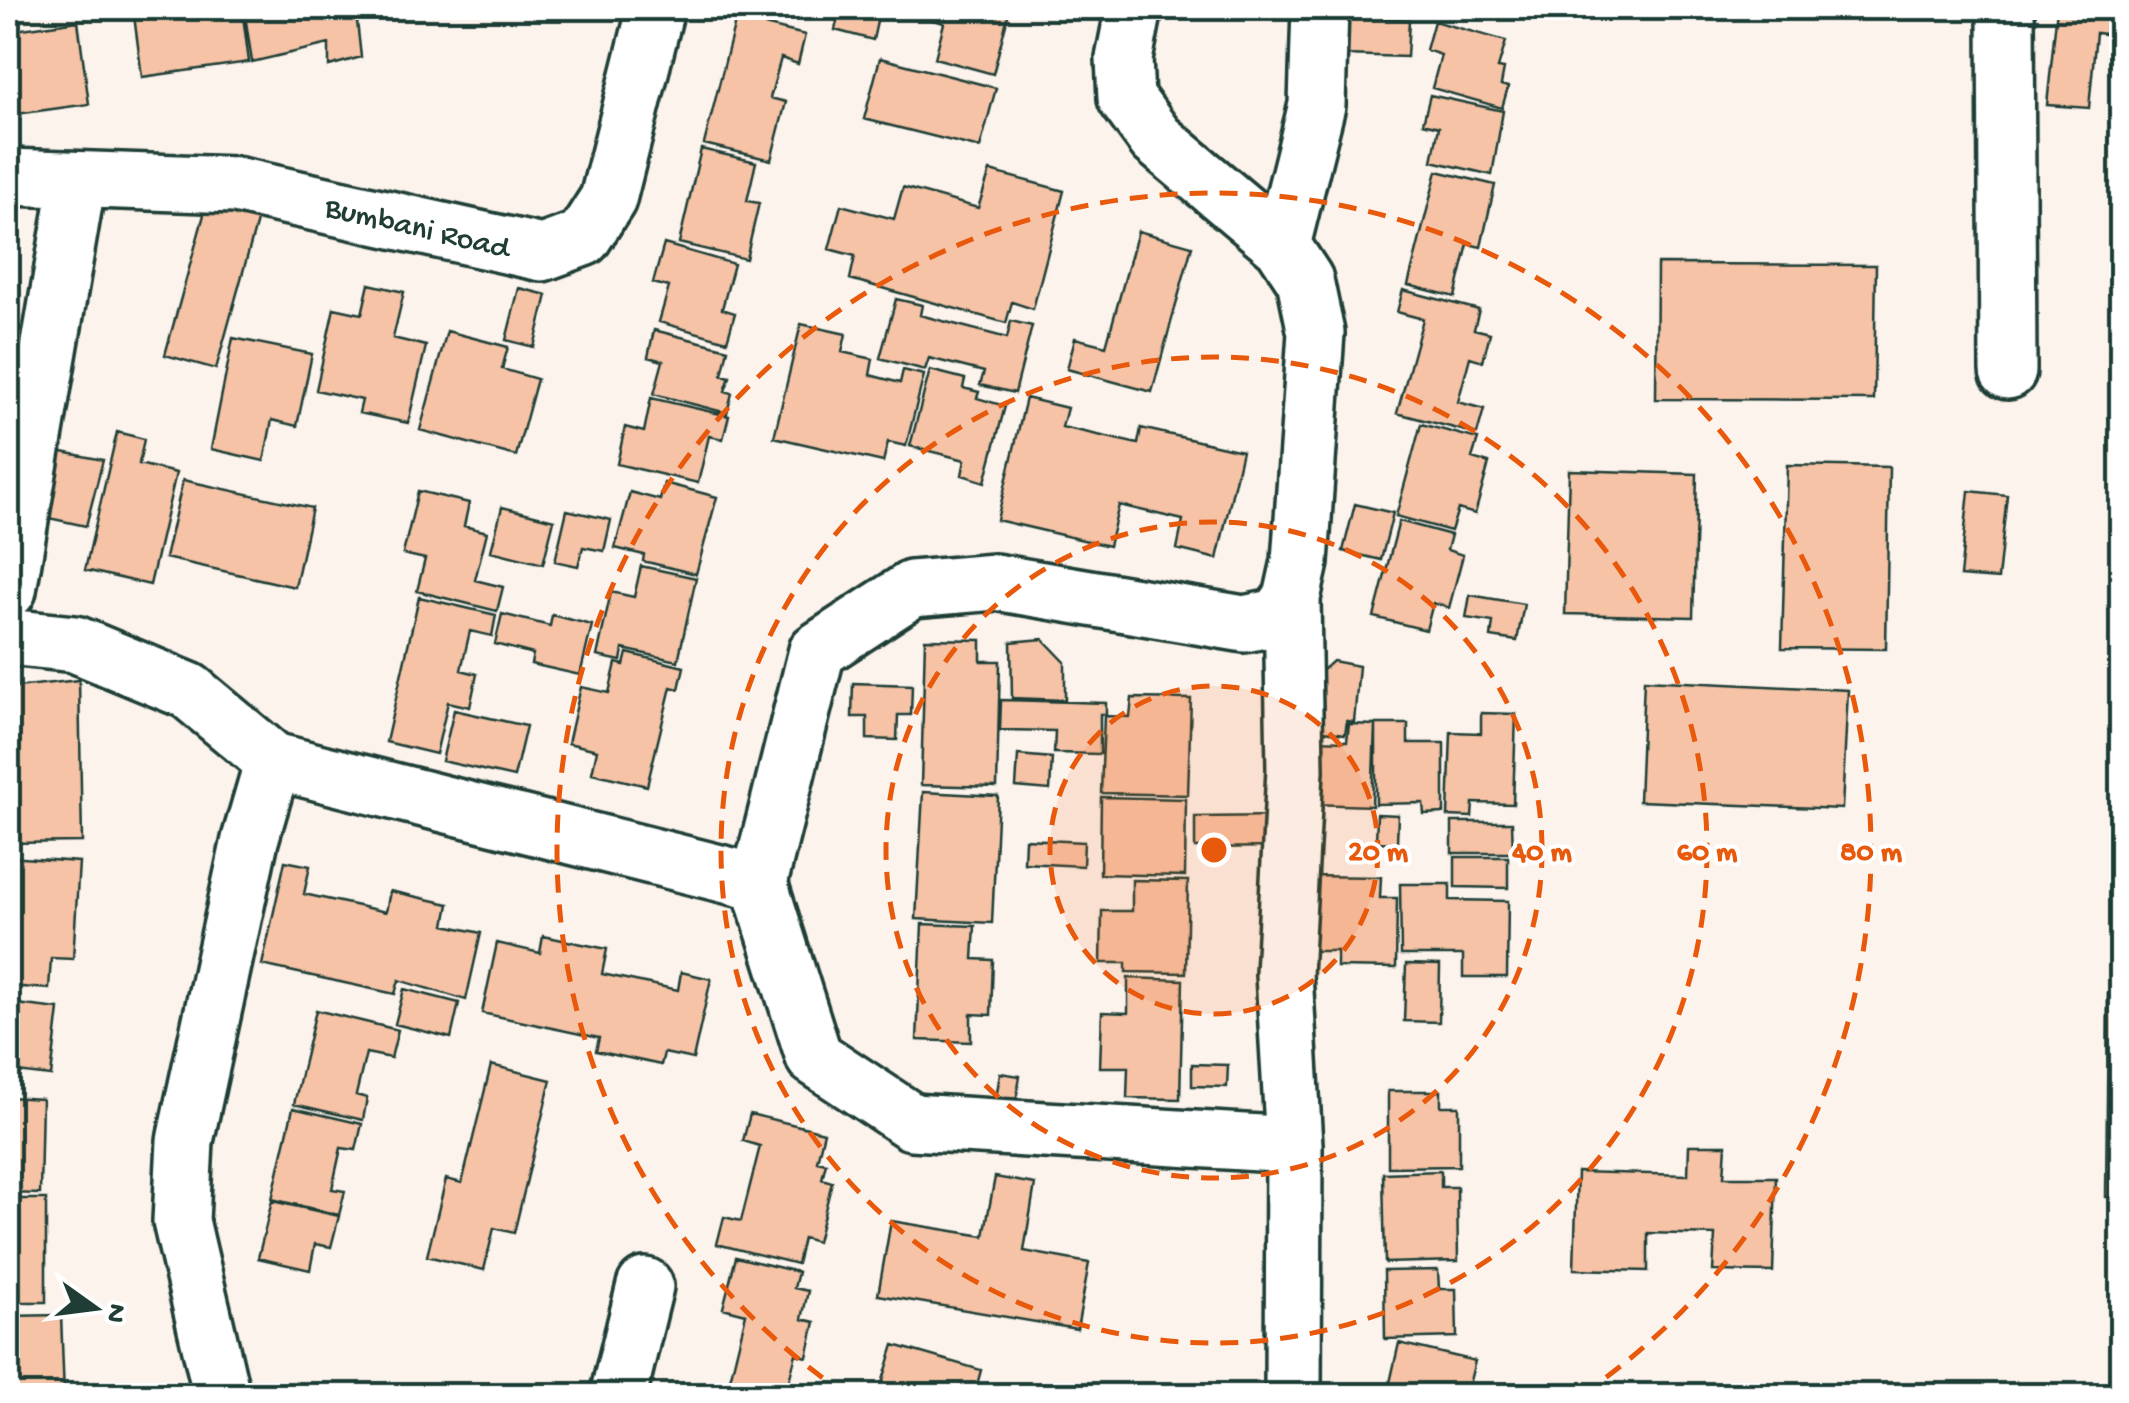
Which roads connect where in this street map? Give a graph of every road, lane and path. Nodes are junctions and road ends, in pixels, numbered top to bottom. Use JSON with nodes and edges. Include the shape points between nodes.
{"nodes":[{"id":1,"x":656,"y":8,"type":"edge"},
{"id":2,"x":1134,"y":8,"type":"edge"},
{"id":3,"x":1320,"y":8,"type":"edge"},
{"id":4,"x":2006,"y":8,"type":"edge"},
{"id":5,"x":8,"y":176,"type":"edge"},
{"id":6,"x":78,"y":180,"type":"junction"},
{"id":7,"x":1282,"y":245,"type":"junction"},
{"id":8,"x":2008,"y":371,"type":"dead end"},
{"id":9,"x":8,"y":590,"type":"edge"},
{"id":10,"x":1292,"y":598,"type":"junction"},
{"id":11,"x":8,"y":637,"type":"edge"},
{"id":12,"x":272,"y":761,"type":"junction"},
{"id":13,"x":759,"y":882,"type":"junction"},
{"id":14,"x":1294,"y":1145,"type":"junction"},
{"id":15,"x":645,"y":1286,"type":"dead end"},
{"id":16,"x":222,"y":1396,"type":"edge"},
{"id":17,"x":618,"y":1396,"type":"edge"},
{"id":18,"x":1293,"y":1396,"type":"edge"}],
"edges":[{"from":1,"to":6,"type":"street","name":"Bumbani Road","via":[[608,199],[583,238],[542,253],[235,185]]},
{"from":2,"to":7,"type":"street","via":[[1124,59],[1126,98],[1156,140]]},
{"from":3,"to":7,"type":"street","via":[[1317,105]]},
{"from":4,"to":8,"type":"street"},
{"from":5,"to":6,"type":"street","name":"Bumbani Road"},
{"from":6,"to":9,"type":"street"},
{"from":7,"to":10,"type":"street","via":[[1305,280],[1316,333]]},
{"from":10,"to":13,"type":"street","via":[[1278,617],[1244,624],[995,582],[912,589],[816,651]]},
{"from":10,"to":14,"type":"street","via":[[1295,770],[1284,974]]},
{"from":11,"to":12,"type":"street","via":[[75,644],[189,690]]},
{"from":12,"to":13,"type":"street"},
{"from":12,"to":16,"type":"street","via":[[184,1140],[180,1220]]},
{"from":13,"to":14,"type":"street","via":[[814,1058],[912,1122]]},
{"from":14,"to":18,"type":"street"},
{"from":15,"to":17,"type":"street"}]}
